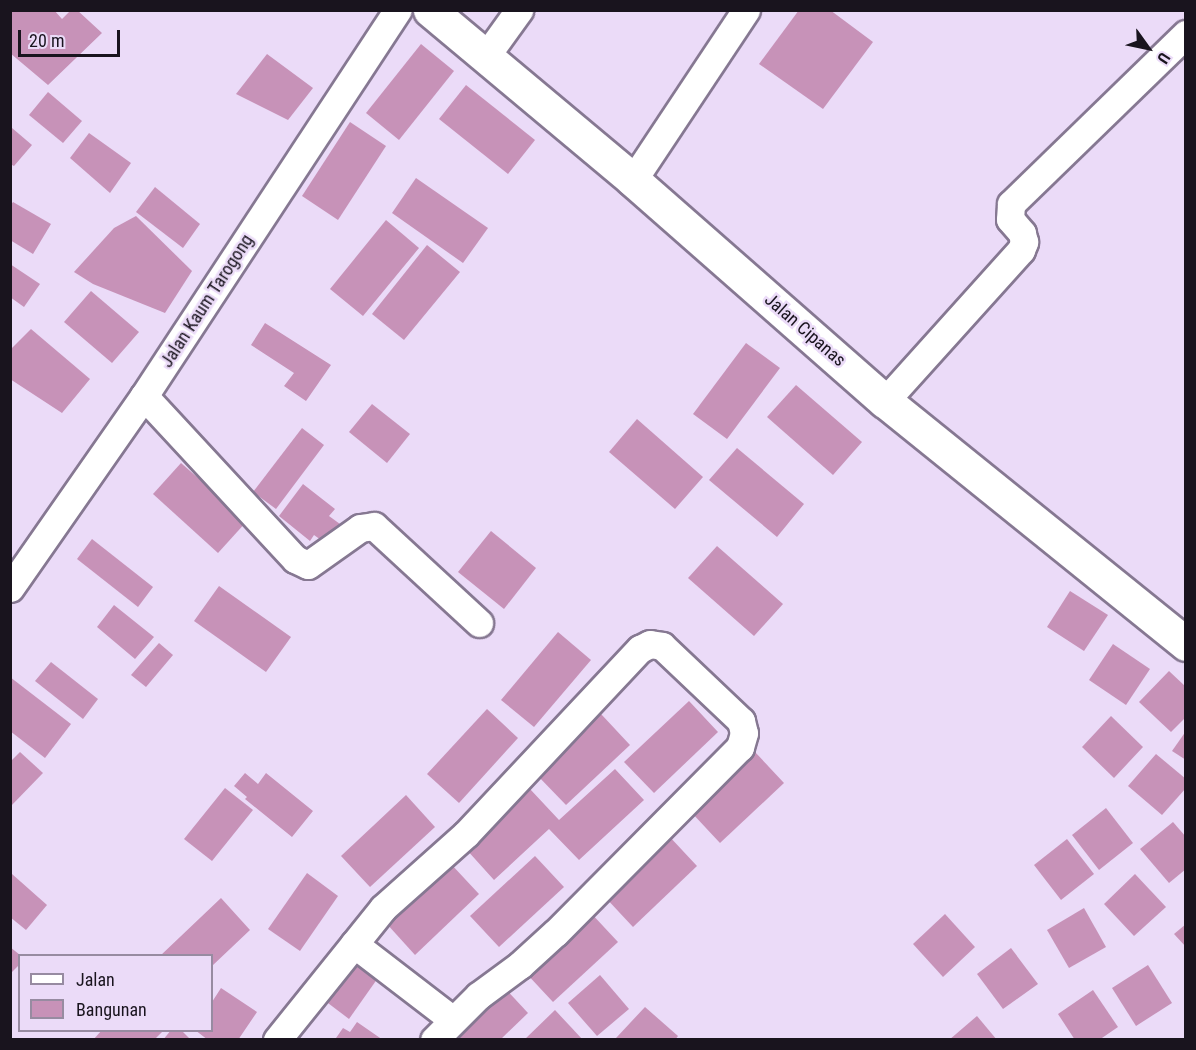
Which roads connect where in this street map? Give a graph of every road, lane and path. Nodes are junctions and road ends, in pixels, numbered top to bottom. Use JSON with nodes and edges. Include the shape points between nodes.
{"nodes":[{"id":1,"x":398,"y":10,"type":"edge"},
{"id":2,"x":430,"y":10,"type":"edge"},
{"id":3,"x":519,"y":10,"type":"edge"},
{"id":4,"x":746,"y":10,"type":"edge"},
{"id":5,"x":1185,"y":34,"type":"edge"},
{"id":6,"x":486,"y":56,"type":"junction"},
{"id":7,"x":633,"y":180,"type":"junction"},
{"id":8,"x":144,"y":396,"type":"junction"},
{"id":9,"x":885,"y":400,"type":"junction"},
{"id":10,"x":10,"y":588,"type":"edge"},
{"id":11,"x":479,"y":623,"type":"dead end"},
{"id":12,"x":1185,"y":644,"type":"edge"},
{"id":13,"x":354,"y":944,"type":"junction"},
{"id":14,"x":453,"y":1020,"type":"junction"},
{"id":15,"x":277,"y":1040,"type":"edge"},
{"id":16,"x":434,"y":1040,"type":"edge"}],
"edges":[{"from":1,"to":8,"type":"street","name":"Jalan Kaum Tarogong"},
{"from":2,"to":6,"type":"street","name":"Jalan Cipanas"},
{"from":3,"to":6,"type":"street"},
{"from":4,"to":7,"type":"street"},
{"from":5,"to":9,"type":"street","via":[[1011,204],[1010,219],[1024,242],[1021,250]]},
{"from":6,"to":7,"type":"street","name":"Jalan Cipanas"},
{"from":7,"to":9,"type":"street","name":"Jalan Cipanas"},
{"from":8,"to":10,"type":"street","name":"Jalan Kaum Tarogong"},
{"from":8,"to":11,"type":"street","via":[[300,563],[312,563],[360,528],[374,526]]},
{"from":9,"to":12,"type":"street","name":"Jalan Cipanas"},
{"from":13,"to":14,"type":"street"},
{"from":13,"to":14,"type":"street","via":[[383,908],[466,834],[640,649],[650,644],[662,646],[741,721],[740,747],[555,933]]},
{"from":13,"to":15,"type":"street"},
{"from":14,"to":16,"type":"street"}]}
